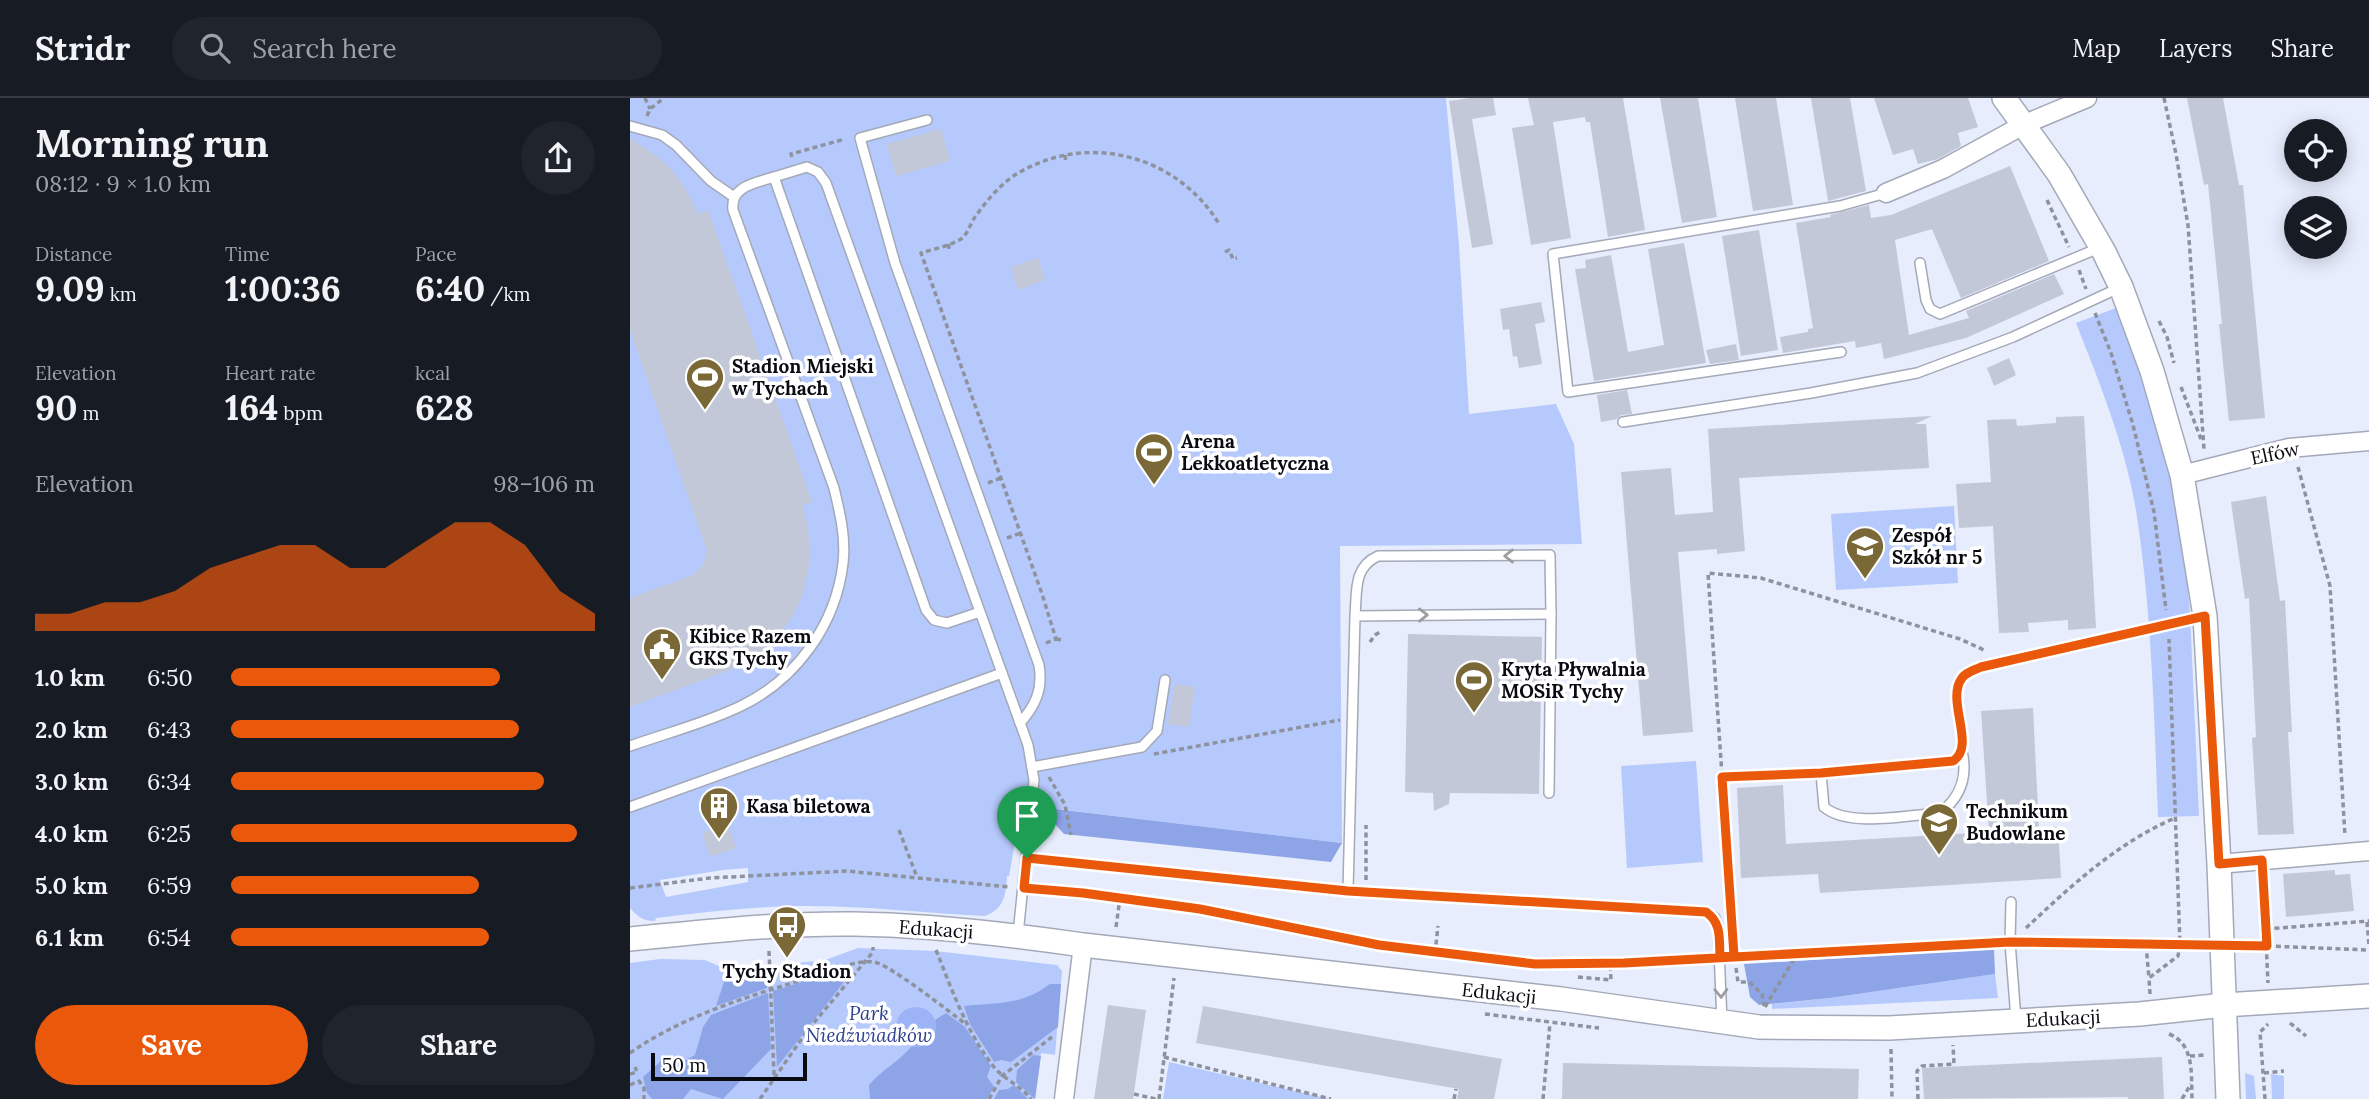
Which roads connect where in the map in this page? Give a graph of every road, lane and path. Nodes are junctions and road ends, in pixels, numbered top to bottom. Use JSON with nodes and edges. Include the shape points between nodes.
{"nodes":[{"id":1,"x":645,"y":98,"type":"edge"},
{"id":2,"x":664,"y":98,"type":"edge"},
{"id":3,"x":2004,"y":98,"type":"edge"},
{"id":4,"x":2087,"y":98,"type":"edge"},
{"id":5,"x":927,"y":120,"type":"dead end"},
{"id":6,"x":2025,"y":124,"type":"junction"},
{"id":7,"x":630,"y":126,"type":"edge"},
{"id":8,"x":860,"y":138,"type":"junction"},
{"id":9,"x":796,"y":152,"type":"dead end"},
{"id":10,"x":1065,"y":155,"type":"junction"},
{"id":11,"x":1066,"y":163,"type":"dead end"},
{"id":12,"x":774,"y":177,"type":"junction"},
{"id":13,"x":1886,"y":193,"type":"joint"},
{"id":14,"x":734,"y":197,"type":"junction"},
{"id":15,"x":2046,"y":197,"type":"dead end"},
{"id":16,"x":1219,"y":224,"type":"dead end"},
{"id":17,"x":948,"y":244,"type":"junction"},
{"id":18,"x":2101,"y":247,"type":"junction"},
{"id":19,"x":1225,"y":251,"type":"dead end"},
{"id":20,"x":950,"y":252,"type":"dead end"},
{"id":21,"x":920,"y":253,"type":"junction"},
{"id":22,"x":913,"y":256,"type":"dead end"},
{"id":23,"x":1237,"y":258,"type":"dead end"},
{"id":24,"x":2074,"y":259,"type":"junction"},
{"id":25,"x":1920,"y":263,"type":"dead end"},
{"id":26,"x":2121,"y":287,"type":"junction"},
{"id":27,"x":2090,"y":300,"type":"junction"},
{"id":28,"x":1841,"y":352,"type":"dead end"},
{"id":29,"x":968,"y":388,"type":"junction"},
{"id":30,"x":959,"y":391,"type":"dead end"},
{"id":31,"x":980,"y":401,"type":"dead end"},
{"id":32,"x":973,"y":403,"type":"junction"},
{"id":33,"x":1623,"y":422,"type":"dead end"},
{"id":34,"x":2369,"y":441,"type":"edge"},
{"id":35,"x":2297,"y":461,"type":"dead end"},
{"id":36,"x":2182,"y":475,"type":"junction"},
{"id":37,"x":980,"y":612,"type":"junction"},
{"id":38,"x":1550,"y":614,"type":"junction"},
{"id":39,"x":1355,"y":616,"type":"junction"},
{"id":40,"x":2205,"y":616,"type":"junction"},
{"id":41,"x":2168,"y":625,"type":"junction"},
{"id":42,"x":1383,"y":631,"type":"dead end"},
{"id":43,"x":1063,"y":640,"type":"dead end"},
{"id":44,"x":1370,"y":642,"type":"dead end"},
{"id":45,"x":2008,"y":661,"type":"junction"},
{"id":46,"x":1002,"y":673,"type":"junction"},
{"id":47,"x":1165,"y":680,"type":"dead end"},
{"id":48,"x":1352,"y":718,"type":"junction"},
{"id":49,"x":1020,"y":723,"type":"junction"},
{"id":50,"x":630,"y":746,"type":"edge"},
{"id":51,"x":1962,"y":751,"type":"junction"},
{"id":52,"x":1153,"y":754,"type":"dead end"},
{"id":53,"x":1032,"y":767,"type":"junction"},
{"id":54,"x":1821,"y":773,"type":"junction"},
{"id":55,"x":1048,"y":774,"type":"dead end"},
{"id":56,"x":1722,"y":777,"type":"junction"},
{"id":57,"x":1549,"y":793,"type":"dead end"},
{"id":58,"x":630,"y":807,"type":"edge"},
{"id":59,"x":2175,"y":818,"type":"junction"},
{"id":60,"x":1367,"y":823,"type":"dead end"},
{"id":61,"x":900,"y":830,"type":"dead end"},
{"id":62,"x":1071,"y":835,"type":"dead end"},
{"id":63,"x":2369,"y":851,"type":"edge"},
{"id":64,"x":2346,"y":853,"type":"junction"},
{"id":65,"x":1027,"y":858,"type":"junction"},
{"id":66,"x":2262,"y":860,"type":"junction"},
{"id":67,"x":2219,"y":864,"type":"junction"},
{"id":68,"x":917,"y":877,"type":"junction"},
{"id":69,"x":630,"y":888,"type":"edge"},
{"id":70,"x":1024,"y":888,"type":"junction"},
{"id":71,"x":1348,"y":891,"type":"junction"},
{"id":72,"x":1365,"y":892,"type":"junction"},
{"id":73,"x":2011,"y":902,"type":"dead end"},
{"id":74,"x":2368,"y":921,"type":"edge"},
{"id":75,"x":1438,"y":926,"type":"dead end"},
{"id":76,"x":1732,"y":929,"type":"dead end"},
{"id":77,"x":2266,"y":929,"type":"junction"},
{"id":78,"x":1018,"y":936,"type":"junction"},
{"id":79,"x":630,"y":939,"type":"edge"},
{"id":80,"x":874,"y":942,"type":"dead end"},
{"id":81,"x":2010,"y":942,"type":"junction"},
{"id":82,"x":2146,"y":944,"type":"junction"},
{"id":83,"x":2180,"y":945,"type":"junction"},
{"id":84,"x":2222,"y":945,"type":"junction"},
{"id":85,"x":1083,"y":946,"type":"junction"},
{"id":86,"x":2267,"y":946,"type":"junction"},
{"id":87,"x":2369,"y":947,"type":"edge"},
{"id":88,"x":936,"y":948,"type":"dead end"},
{"id":89,"x":769,"y":951,"type":"dead end"},
{"id":90,"x":1435,"y":953,"type":"junction"},
{"id":91,"x":1797,"y":953,"type":"junction"},
{"id":92,"x":1734,"y":956,"type":"junction"},
{"id":93,"x":1720,"y":957,"type":"junction"},
{"id":94,"x":864,"y":963,"type":"junction"},
{"id":95,"x":1610,"y":963,"type":"junction"},
{"id":96,"x":1543,"y":964,"type":"junction"},
{"id":97,"x":1545,"y":975,"type":"dead end"},
{"id":98,"x":1174,"y":976,"type":"dead end"},
{"id":99,"x":1571,"y":977,"type":"dead end"},
{"id":100,"x":2148,"y":978,"type":"junction"},
{"id":101,"x":770,"y":990,"type":"junction"},
{"id":102,"x":2369,"y":996,"type":"edge"},
{"id":103,"x":2224,"y":1005,"type":"junction"},
{"id":104,"x":1474,"y":1013,"type":"dead end"},
{"id":105,"x":2152,"y":1013,"type":"junction"},
{"id":106,"x":1529,"y":1020,"type":"dead end"},
{"id":107,"x":1073,"y":1021,"type":"junction"},
{"id":108,"x":2017,"y":1021,"type":"junction"},
{"id":109,"x":2289,"y":1021,"type":"dead end"},
{"id":110,"x":1722,"y":1022,"type":"junction"},
{"id":111,"x":1550,"y":1023,"type":"dead end"},
{"id":112,"x":2269,"y":1023,"type":"dead end"},
{"id":113,"x":967,"y":1025,"type":"junction"},
{"id":114,"x":2306,"y":1036,"type":"dead end"},
{"id":115,"x":1953,"y":1043,"type":"dead end"},
{"id":116,"x":1891,"y":1045,"type":"dead end"},
{"id":117,"x":630,"y":1053,"type":"edge"},
{"id":118,"x":1164,"y":1057,"type":"junction"},
{"id":119,"x":635,"y":1067,"type":"dead end"},
{"id":120,"x":2284,"y":1071,"type":"dead end"},
{"id":121,"x":2264,"y":1073,"type":"junction"},
{"id":122,"x":630,"y":1074,"type":"edge"},
{"id":123,"x":775,"y":1076,"type":"junction"},
{"id":124,"x":1002,"y":1076,"type":"junction"},
{"id":125,"x":630,"y":1084,"type":"edge"},
{"id":126,"x":2192,"y":1084,"type":"dead end"},
{"id":127,"x":1456,"y":1089,"type":"dead end"},
{"id":128,"x":1134,"y":1094,"type":"dead end"},
{"id":129,"x":644,"y":1099,"type":"edge"},
{"id":130,"x":760,"y":1099,"type":"edge"},
{"id":131,"x":989,"y":1099,"type":"edge"},
{"id":132,"x":1031,"y":1099,"type":"edge"},
{"id":133,"x":1064,"y":1099,"type":"edge"},
{"id":134,"x":1158,"y":1099,"type":"edge"},
{"id":135,"x":1331,"y":1099,"type":"edge"},
{"id":136,"x":1454,"y":1099,"type":"edge"},
{"id":137,"x":1544,"y":1099,"type":"edge"},
{"id":138,"x":1892,"y":1099,"type":"edge"},
{"id":139,"x":1918,"y":1099,"type":"edge"},
{"id":140,"x":2182,"y":1099,"type":"edge"},
{"id":141,"x":2228,"y":1099,"type":"edge"},
{"id":142,"x":2265,"y":1099,"type":"edge"}],
"edges":[{"from":1,"to":2,"type":"path","via":[[650,109]]},
{"from":3,"to":6,"type":"street"},
{"from":4,"to":6,"type":"street"},
{"from":5,"to":8,"type":"lane"},
{"from":6,"to":13,"type":"street","via":[[1943,169]]},
{"from":6,"to":18,"type":"street"},
{"from":7,"to":14,"type":"lane","via":[[662,135]]},
{"from":8,"to":9,"type":"path"},
{"from":8,"to":49,"type":"lane","via":[[895,263],[1039,665],[1039,696]]},
{"from":10,"to":11,"type":"path"},
{"from":10,"to":16,"type":"path","via":[[1113,153],[1148,162],[1192,189]]},
{"from":10,"to":17,"type":"path","via":[[1019,172],[995,191],[961,239]]},
{"from":12,"to":14,"type":"lane","via":[[747,186]]},
{"from":12,"to":37,"type":"lane","via":[[807,167],[826,183]]},
{"from":12,"to":37,"type":"lane","via":[[926,610],[934,621],[947,623]]},
{"from":13,"to":28,"type":"lane","via":[[1840,206],[1553,254],[1568,392]]},
{"from":14,"to":50,"type":"lane","via":[[733,210],[834,488],[842,524],[843,562],[836,597],[820,633],[799,664],[773,688],[741,706]]},
{"from":15,"to":24,"type":"path"},
{"from":17,"to":20,"type":"path"},
{"from":17,"to":21,"type":"path"},
{"from":18,"to":24,"type":"lane"},
{"from":18,"to":26,"type":"street"},
{"from":19,"to":23,"type":"path"},
{"from":21,"to":22,"type":"path"},
{"from":21,"to":29,"type":"path"},
{"from":24,"to":25,"type":"lane","via":[[1940,314],[1930,309],[1926,300]]},
{"from":24,"to":27,"type":"path"},
{"from":26,"to":27,"type":"lane"},
{"from":26,"to":36,"type":"street","via":[[2152,371]]},
{"from":27,"to":33,"type":"lane","via":[[2013,337],[1917,373]]},
{"from":27,"to":41,"type":"path","via":[[2133,425],[2154,512]]},
{"from":29,"to":30,"type":"path"},
{"from":29,"to":32,"type":"path"},
{"from":31,"to":32,"type":"path"},
{"from":32,"to":43,"type":"path","via":[[1044,593],[1055,639]]},
{"from":34,"to":36,"type":"street","name":"Elfów","via":[[2289,448]]},
{"from":35,"to":64,"type":"path","via":[[2330,586]]},
{"from":36,"to":40,"type":"street"},
{"from":37,"to":46,"type":"lane"},
{"from":39,"to":38,"type":"lane","one_way":true},
{"from":38,"to":39,"type":"lane","one_way":true,"via":[[1550,555],[1378,556],[1366,561],[1360,571]]},
{"from":38,"to":57,"type":"lane"},
{"from":39,"to":48,"type":"lane"},
{"from":40,"to":41,"type":"lane"},
{"from":40,"to":67,"type":"street"},
{"from":41,"to":45,"type":"lane"},
{"from":41,"to":59,"type":"path"},
{"from":42,"to":44,"type":"path"},
{"from":45,"to":51,"type":"lane","via":[[1981,667],[1960,680]]},
{"from":45,"to":56,"type":"path","via":[[1960,639],[1762,578],[1708,573]]},
{"from":46,"to":49,"type":"lane"},
{"from":46,"to":58,"type":"lane"},
{"from":47,"to":53,"type":"lane","via":[[1157,731],[1142,747]]},
{"from":48,"to":52,"type":"path"},
{"from":48,"to":71,"type":"lane"},
{"from":49,"to":53,"type":"lane"},
{"from":51,"to":54,"type":"lane","via":[[1953,761]]},
{"from":51,"to":54,"type":"lane","via":[[1965,765],[1959,795],[1940,813],[1849,818],[1830,812],[1824,807]]},
{"from":53,"to":65,"type":"lane"},
{"from":54,"to":56,"type":"path"},
{"from":55,"to":62,"type":"path","via":[[1065,805]]},
{"from":56,"to":76,"type":"path"},
{"from":59,"to":81,"type":"path","via":[[2091,868]]},
{"from":59,"to":83,"type":"path"},
{"from":60,"to":72,"type":"path"},
{"from":61,"to":68,"type":"path"},
{"from":63,"to":64,"type":"street"},
{"from":64,"to":66,"type":"street"},
{"from":65,"to":70,"type":"lane"},
{"from":65,"to":71,"type":"lane"},
{"from":66,"to":67,"type":"street"},
{"from":66,"to":77,"type":"path"},
{"from":67,"to":84,"type":"street"},
{"from":68,"to":69,"type":"path","via":[[847,871],[767,873]]},
{"from":68,"to":70,"type":"path"},
{"from":70,"to":78,"type":"lane"},
{"from":70,"to":90,"type":"path","via":[[1200,909]]},
{"from":71,"to":72,"type":"lane"},
{"from":72,"to":93,"type":"lane","via":[[1706,912],[1715,918]]},
{"from":73,"to":81,"type":"lane"},
{"from":74,"to":77,"type":"path"},
{"from":74,"to":87,"type":"path"},
{"from":75,"to":90,"type":"path"},
{"from":77,"to":86,"type":"path"},
{"from":78,"to":79,"type":"street","name":"Edukacji","via":[[853,924]]},
{"from":78,"to":85,"type":"street","name":"Edukacji"},
{"from":80,"to":94,"type":"path"},
{"from":81,"to":82,"type":"path"},
{"from":81,"to":91,"type":"path"},
{"from":81,"to":108,"type":"lane"},
{"from":82,"to":83,"type":"path"},
{"from":82,"to":100,"type":"path"},
{"from":83,"to":84,"type":"path"},
{"from":83,"to":100,"type":"path","via":[[2178,956]]},
{"from":84,"to":86,"type":"path"},
{"from":84,"to":103,"type":"street"},
{"from":85,"to":107,"type":"street"},
{"from":85,"to":110,"type":"street","name":"Edukacji","via":[[1561,999]]},
{"from":86,"to":87,"type":"path"},
{"from":88,"to":113,"type":"path"},
{"from":89,"to":101,"type":"path"},
{"from":90,"to":96,"type":"path"},
{"from":91,"to":92,"type":"path"},
{"from":91,"to":92,"type":"path","via":[[1764,1009],[1762,994],[1749,982],[1738,982]]},
{"from":92,"to":93,"type":"path"},
{"from":93,"to":95,"type":"path"},
{"from":93,"to":110,"type":"lane","one_way":true},
{"from":94,"to":101,"type":"path"},
{"from":94,"to":113,"type":"path","via":[[883,965]]},
{"from":94,"to":123,"type":"path"},
{"from":95,"to":96,"type":"path"},
{"from":95,"to":99,"type":"path","via":[[1611,980]]},
{"from":96,"to":97,"type":"path"},
{"from":98,"to":118,"type":"path"},
{"from":100,"to":105,"type":"path"},
{"from":101,"to":117,"type":"path","via":[[713,1010]]},
{"from":101,"to":123,"type":"path"},
{"from":102,"to":103,"type":"street","name":"Edukacji"},
{"from":103,"to":105,"type":"street","name":"Edukacji"},
{"from":103,"to":141,"type":"street"},
{"from":104,"to":106,"type":"path"},
{"from":105,"to":108,"type":"street","name":"Edukacji"},
{"from":107,"to":124,"type":"path"},
{"from":107,"to":133,"type":"street"},
{"from":108,"to":110,"type":"street","name":"Edukacji","via":[[1889,1028],[1759,1027]]},
{"from":109,"to":114,"type":"path"},
{"from":111,"to":137,"type":"path"},
{"from":112,"to":121,"type":"path","via":[[2260,1032]]},
{"from":113,"to":124,"type":"path"},
{"from":115,"to":139,"type":"path","via":[[1954,1064],[1922,1066],[1917,1071]]},
{"from":116,"to":138,"type":"path"},
{"from":118,"to":134,"type":"path"},
{"from":118,"to":135,"type":"path"},
{"from":119,"to":122,"type":"path","via":[[637,1072]]},
{"from":120,"to":121,"type":"path"},
{"from":121,"to":142,"type":"path"},
{"from":123,"to":130,"type":"path"},
{"from":124,"to":131,"type":"path"},
{"from":124,"to":132,"type":"path"},
{"from":125,"to":129,"type":"path","via":[[639,1081]]},
{"from":126,"to":140,"type":"path"},
{"from":127,"to":136,"type":"path"},
{"from":128,"to":134,"type":"path"}]}
